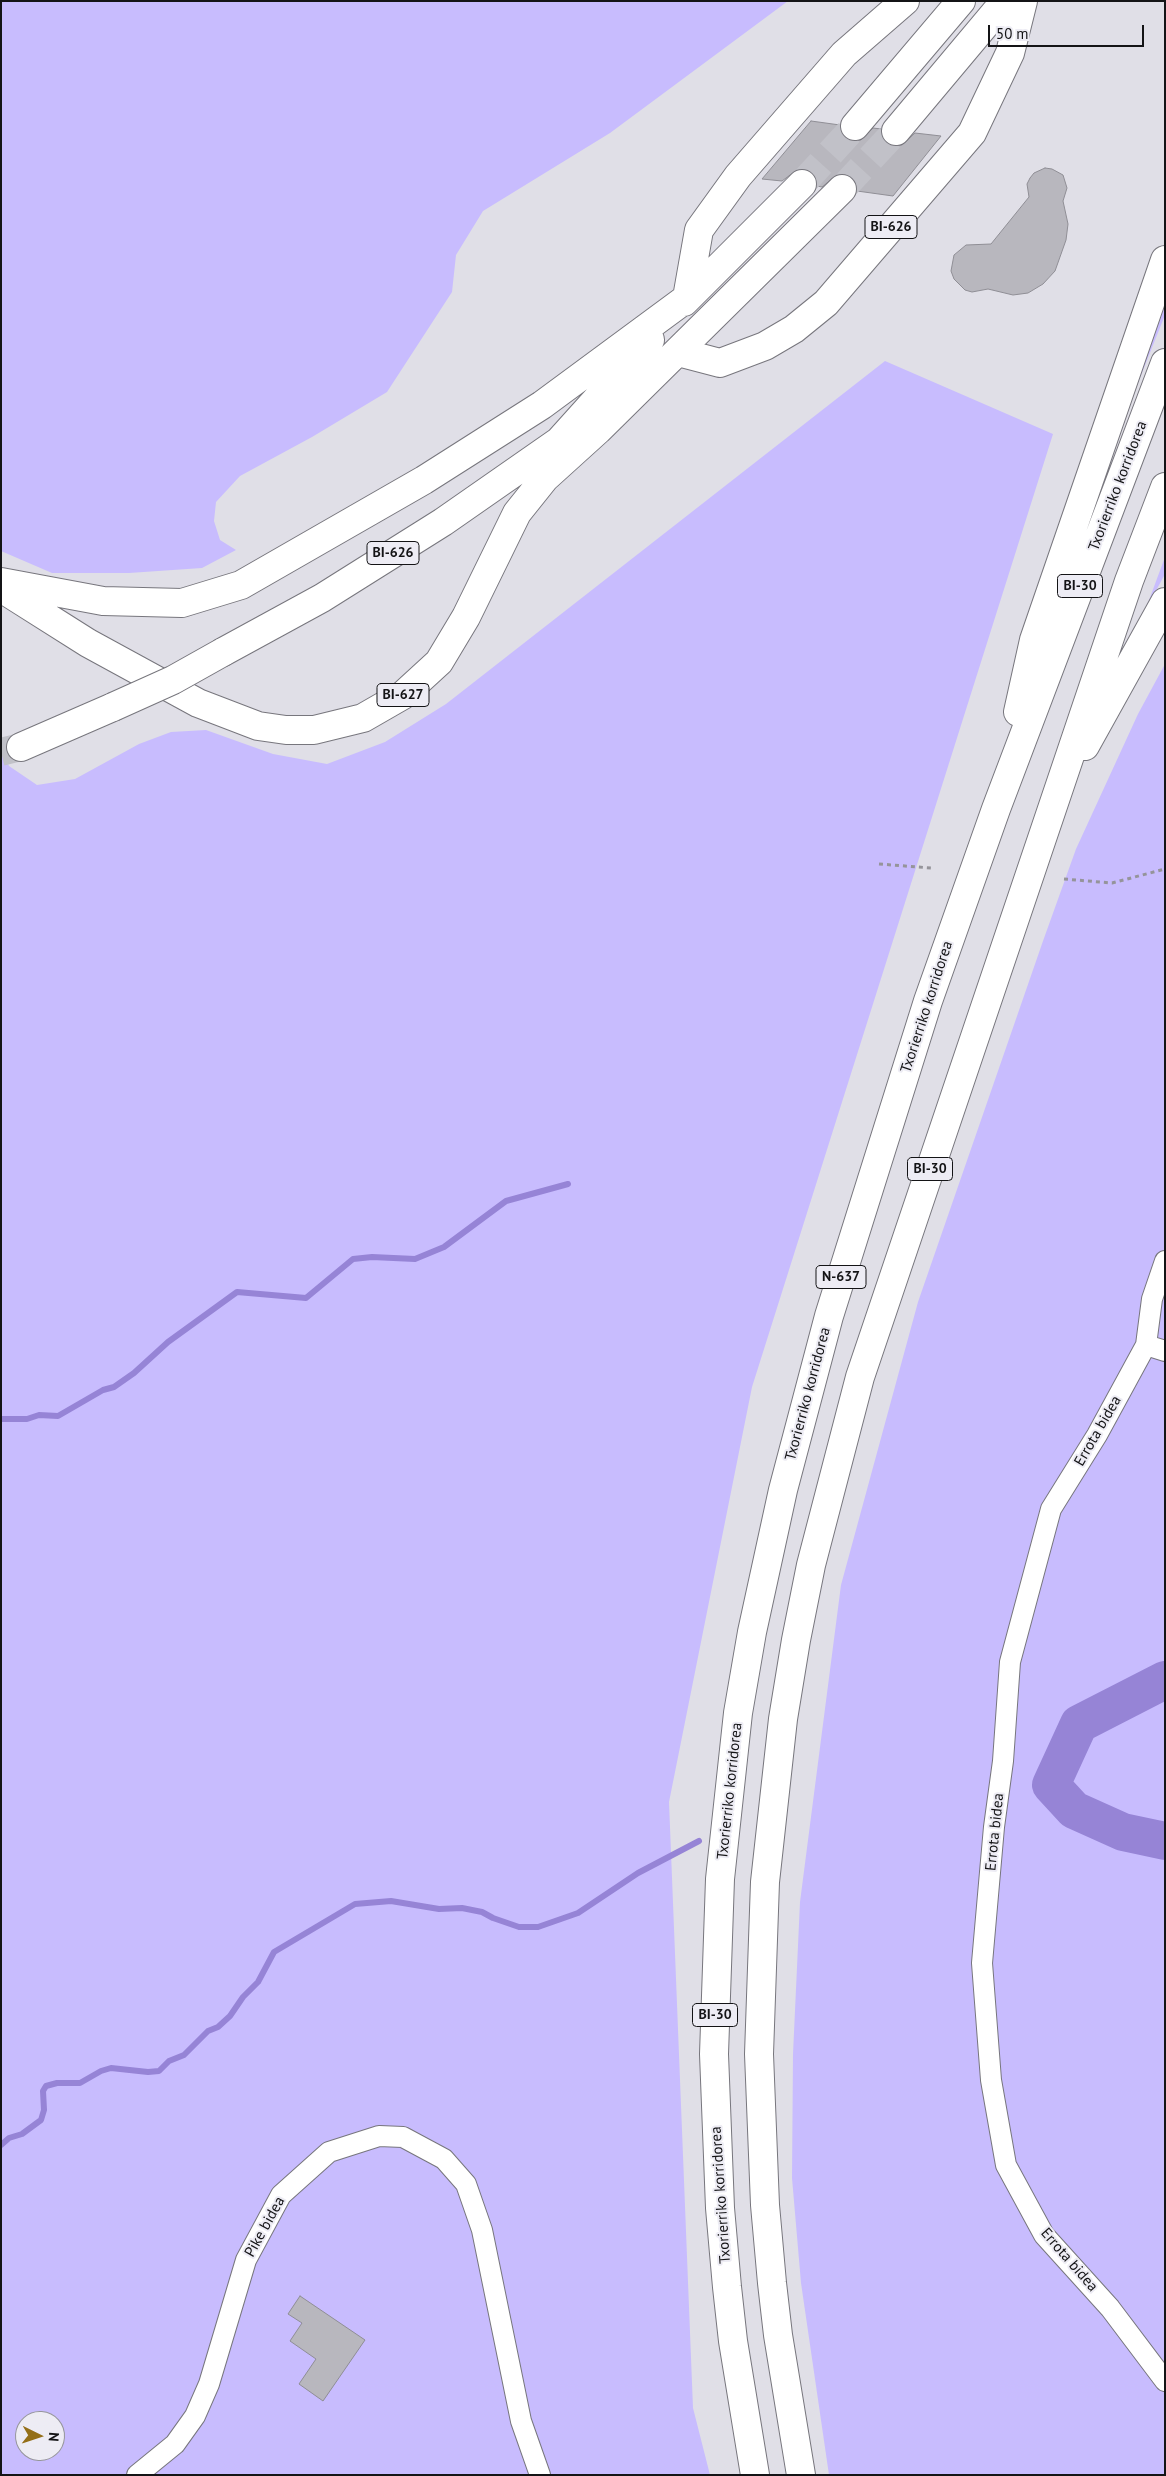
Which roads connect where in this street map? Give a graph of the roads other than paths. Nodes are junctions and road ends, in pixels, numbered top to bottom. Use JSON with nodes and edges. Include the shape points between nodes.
{"nodes":[{"id":1,"x":905,"y":1,"type":"edge"},
{"id":2,"x":961,"y":1,"type":"edge"},
{"id":3,"x":1005,"y":1,"type":"edge"},
{"id":4,"x":1022,"y":1,"type":"edge"},
{"id":5,"x":855,"y":126,"type":"tunnel mouth"},
{"id":6,"x":896,"y":131,"type":"tunnel mouth"},
{"id":7,"x":802,"y":184,"type":"tunnel mouth"},
{"id":8,"x":842,"y":189,"type":"tunnel mouth"},
{"id":9,"x":1165,"y":260,"type":"edge"},
{"id":10,"x":687,"y":298,"type":"junction"},
{"id":11,"x":678,"y":352,"type":"junction"},
{"id":12,"x":1165,"y":363,"type":"edge"},
{"id":13,"x":556,"y":445,"type":"junction"},
{"id":14,"x":1165,"y":487,"type":"edge"},
{"id":15,"x":1,"y":582,"type":"edge"},
{"id":16,"x":1,"y":588,"type":"edge"},
{"id":17,"x":1165,"y":602,"type":"edge"},
{"id":18,"x":21,"y":747,"type":"tunnel mouth"},
{"id":19,"x":1062,"y":777,"type":"junction"},
{"id":20,"x":996,"y":808,"type":"junction"},
{"id":21,"x":928,"y":1001,"type":"joint"},
{"id":22,"x":1165,"y":1261,"type":"edge"},
{"id":23,"x":1146,"y":1345,"type":"junction"},
{"id":24,"x":1165,"y":1351,"type":"edge"},
{"id":25,"x":767,"y":1556,"type":"joint"},
{"id":26,"x":1165,"y":2381,"type":"edge"},
{"id":27,"x":137,"y":2475,"type":"edge"},
{"id":28,"x":540,"y":2475,"type":"edge"},
{"id":29,"x":755,"y":2475,"type":"edge"},
{"id":30,"x":801,"y":2475,"type":"edge"}],
"edges":[{"from":1,"to":10,"type":"highway","via":[[844,54],[738,176],[699,230]]},
{"from":2,"to":5,"type":"highway"},
{"from":3,"to":6,"type":"highway"},
{"from":4,"to":11,"type":"highway","number":"BI-626","via":[[1010,53],[972,133],[826,303],[794,329],[765,346],[720,364]]},
{"from":7,"to":10,"type":"highway","number":"BI-626"},
{"from":8,"to":11,"type":"highway","number":"BI-626"},
{"from":9,"to":20,"type":"highway","via":[[1034,640]]},
{"from":10,"to":13,"type":"highway","number":"BI-626"},
{"from":10,"to":15,"type":"highway","via":[[534,410],[424,480],[241,585],[182,603],[103,600]]},
{"from":11,"to":13,"type":"highway","number":"BI-626"},
{"from":11,"to":16,"type":"highway","number":"BI-627","via":[[545,478],[517,513],[466,617],[439,662],[403,695],[363,718],[314,730],[258,726],[198,703],[88,643]]},
{"from":12,"to":20,"type":"highway","name":"Txorierriko korridorea","number":"BI-30"},
{"from":13,"to":18,"type":"highway","number":"BI-626","bridge":true,"via":[[443,522],[330,593],[173,680]]},
{"from":14,"to":19,"type":"highway","number":"BI-30","via":[[1128,581]]},
{"from":17,"to":19,"type":"highway","via":[[1092,736]]},
{"from":19,"to":30,"type":"highway","number":"BI-30","via":[[860,1377],[811,1565],[783,1719],[765,1882],[759,2054],[765,2205],[772,2283]]},
{"from":20,"to":21,"type":"highway","name":"Txorierriko korridorea","number":"BI-30"},
{"from":21,"to":25,"type":"highway","name":"Txorierriko korridorea","number":"N-637","via":[[828,1316]]},
{"from":22,"to":23,"type":"street","name":"Errota bidea","via":[[1152,1299]]},
{"from":23,"to":24,"type":"street"},
{"from":23,"to":26,"type":"street","name":"Errota bidea","via":[[1052,1509],[1010,1662],[982,1963],[991,2080],[1006,2165],[1044,2234],[1110,2308]]},
{"from":25,"to":29,"type":"highway","name":"Txorierriko korridorea","number":"BI-30","via":[[738,1713],[728,1793],[719,1898],[714,2054],[720,2208],[727,2287]]},
{"from":27,"to":28,"type":"street","name":"Pike bidea","via":[[175,2444],[195,2416],[209,2384],[246,2260],[281,2195],[329,2152],[379,2136],[403,2137],[444,2159],[466,2184],[482,2230],[522,2420]]}]}
